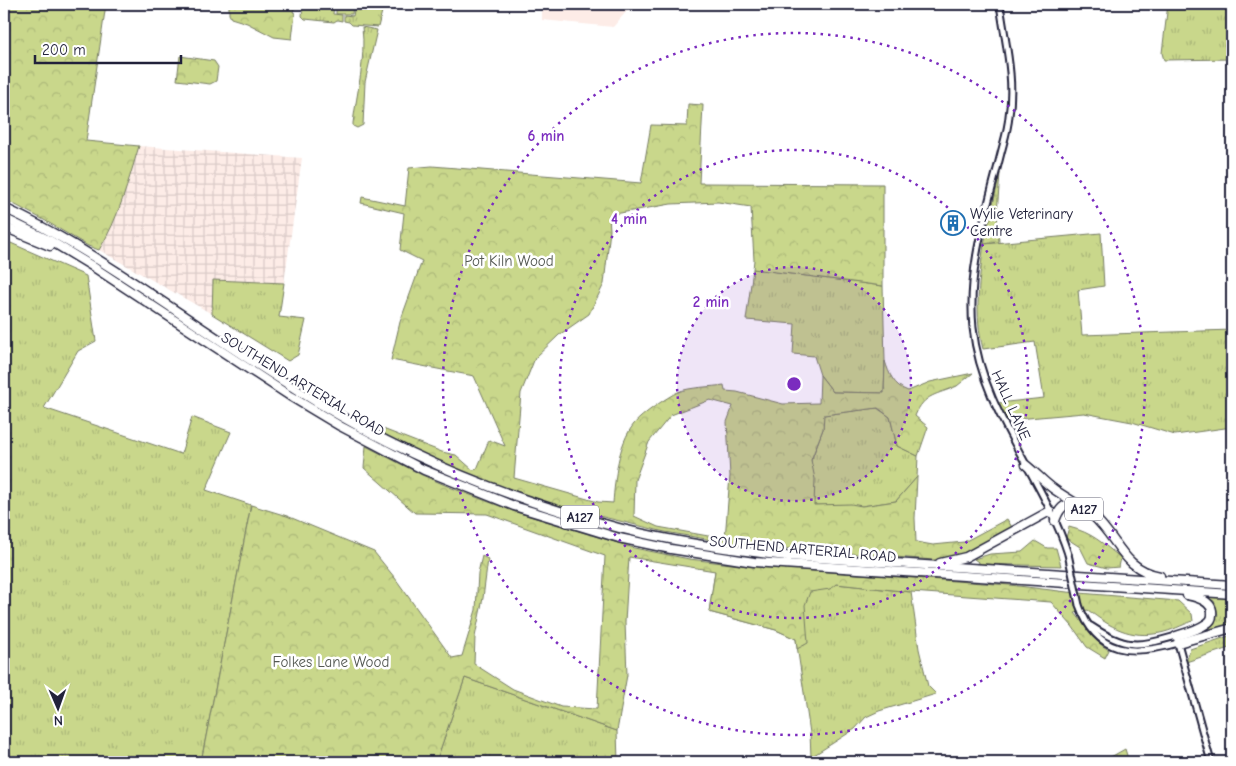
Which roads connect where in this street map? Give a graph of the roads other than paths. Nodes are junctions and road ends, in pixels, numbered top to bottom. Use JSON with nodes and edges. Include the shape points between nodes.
{"nodes":[{"id":1,"x":1000,"y":4,"type":"edge"},
{"id":2,"x":4,"y":207,"type":"edge"},
{"id":3,"x":4,"y":218,"type":"edge"},
{"id":4,"x":4,"y":227,"type":"edge"},
{"id":5,"x":92,"y":266,"type":"junction"},
{"id":6,"x":1026,"y":464,"type":"junction"},
{"id":7,"x":1081,"y":506,"type":"junction"},
{"id":8,"x":1050,"y":511,"type":"junction"},
{"id":9,"x":1055,"y":521,"type":"junction"},
{"id":10,"x":929,"y":565,"type":"junction"},
{"id":11,"x":1187,"y":582,"type":"junction"},
{"id":12,"x":1232,"y":585,"type":"edge"},
{"id":13,"x":1132,"y":587,"type":"junction"},
{"id":14,"x":1232,"y":594,"type":"edge"},
{"id":15,"x":1091,"y":626,"type":"junction"},
{"id":16,"x":1232,"y":628,"type":"edge"},
{"id":17,"x":1177,"y":639,"type":"junction"},
{"id":18,"x":1164,"y":647,"type":"junction"},
{"id":19,"x":1181,"y":654,"type":"junction"},
{"id":20,"x":1211,"y":762,"type":"edge"}],
"edges":[{"from":1,"to":6,"type":"street","name":"HALL LANE","via":[[1012,91],[973,275],[973,328],[980,366],[993,402]]},
{"from":2,"to":10,"type":"highway","name":"SOUTHEND ARTERIAL ROAD","number":"A127","via":[[98,259],[344,418],[497,491],[620,528],[694,544],[787,556]]},
{"from":3,"to":5,"type":"highway","name":"SOUTHEND ARTERIAL ROAD","number":"A127"},
{"from":4,"to":5,"type":"highway"},
{"from":5,"to":13,"type":"highway","name":"SOUTHEND ARTERIAL ROAD","number":"A127","via":[[340,426],[424,470],[514,506],[619,538],[744,560]]},
{"from":6,"to":7,"type":"highway","number":"A127","via":[[1053,489]]},
{"from":6,"to":8,"type":"street","name":"HALL LANE"},
{"from":7,"to":9,"type":"highway","number":"A127","via":[[1065,505]]},
{"from":7,"to":11,"type":"highway","number":"A127","via":[[1102,525],[1136,568]]},
{"from":8,"to":9,"type":"street","name":"HALL LANE"},
{"from":8,"to":10,"type":"highway","number":"A127","via":[[966,557]]},
{"from":9,"to":15,"type":"street","name":"HALL LANE","bridge":true,"via":[[1068,554],[1081,612]]},
{"from":10,"to":11,"type":"highway","name":"SOUTHEND ARTERIAL ROAD","number":"A127"},
{"from":11,"to":12,"type":"highway","name":"SOUTHEND ARTERIAL ROAD","number":"A127"},
{"from":13,"to":14,"type":"highway","name":"SOUTHEND ARTERIAL ROAD","number":"A127"},
{"from":13,"to":17,"type":"highway","via":[[1194,596],[1210,605],[1213,613],[1208,623]]},
{"from":15,"to":17,"type":"street","name":"HALL LANE","via":[[1114,640],[1132,645]]},
{"from":15,"to":18,"type":"street","name":"HALL LANE","via":[[1097,636],[1121,649],[1139,651]]},
{"from":16,"to":17,"type":"highway"},
{"from":17,"to":18,"type":"street","name":"HALL LANE"},
{"from":17,"to":19,"type":"street"},
{"from":18,"to":19,"type":"street","via":[[1174,648]]},
{"from":19,"to":20,"type":"street"}]}
